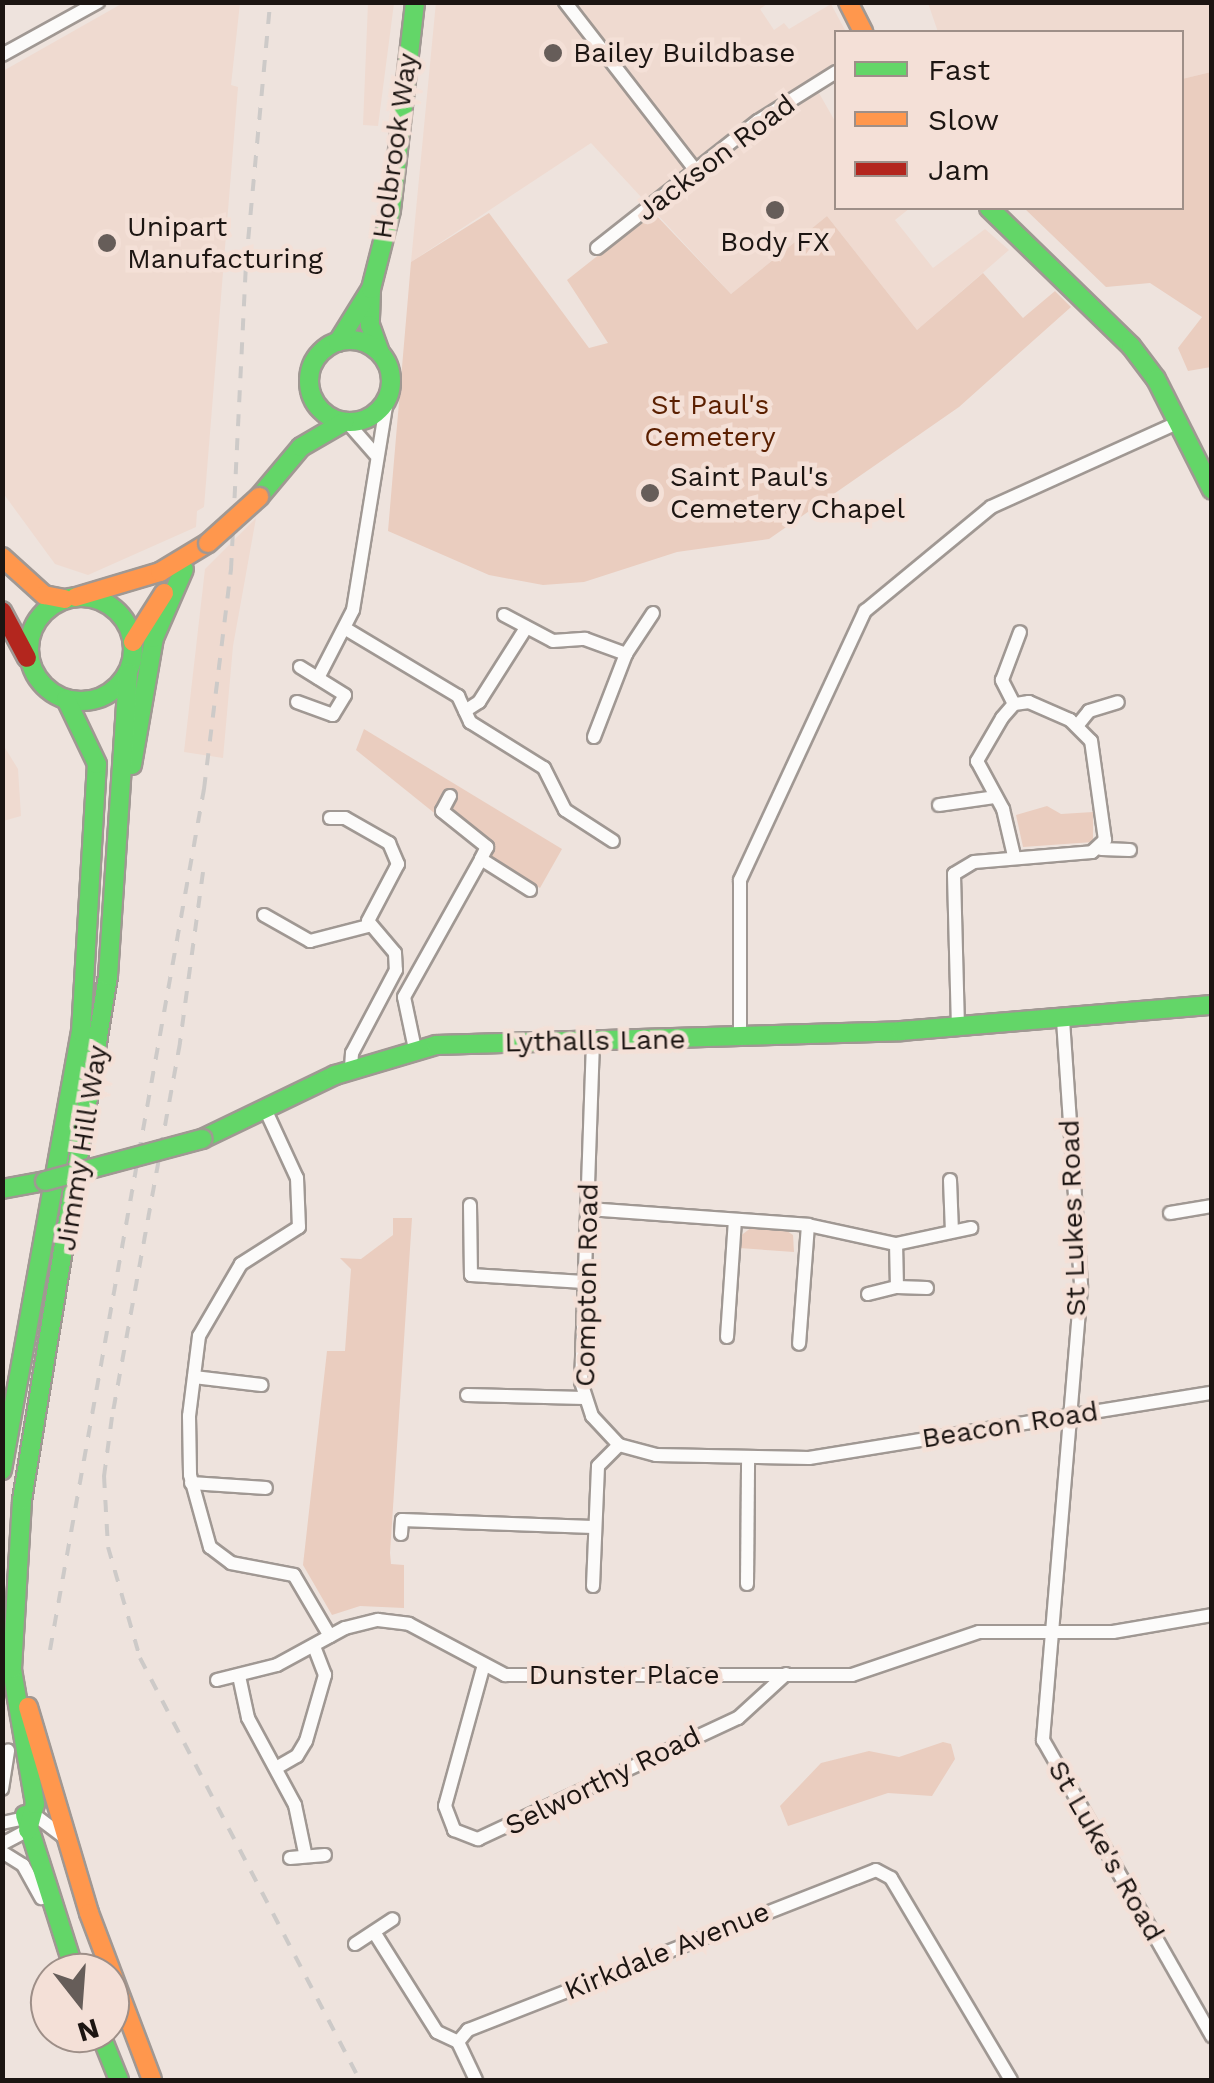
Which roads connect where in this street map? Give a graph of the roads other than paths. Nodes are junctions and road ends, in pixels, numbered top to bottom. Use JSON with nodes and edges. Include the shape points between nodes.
{"nodes":[{"id":1,"x":98,"y":2,"type":"edge"},
{"id":2,"x":415,"y":2,"type":"edge"},
{"id":3,"x":564,"y":2,"type":"edge"},
{"id":4,"x":848,"y":2,"type":"edge"},
{"id":5,"x":862,"y":30,"type":"edge"},
{"id":6,"x":2,"y":55,"type":"edge"},
{"id":7,"x":834,"y":73,"type":"edge"},
{"id":8,"x":696,"y":171,"type":"junction"},
{"id":9,"x":991,"y":210,"type":"edge"},
{"id":10,"x":597,"y":248,"type":"dead end"},
{"id":11,"x":370,"y":289,"type":"junction"},
{"id":12,"x":338,"y":342,"type":"junction"},
{"id":13,"x":380,"y":352,"type":"junction"},
{"id":14,"x":311,"y":392,"type":"junction"},
{"id":15,"x":386,"y":400,"type":"junction"},
{"id":16,"x":346,"y":422,"type":"junction"},
{"id":17,"x":1179,"y":422,"type":"junction"},
{"id":18,"x":301,"y":447,"type":"junction"},
{"id":19,"x":375,"y":454,"type":"junction"},
{"id":20,"x":1212,"y":490,"type":"edge"},
{"id":21,"x":206,"y":545,"type":"junction"},
{"id":22,"x":2,"y":557,"type":"edge"},
{"id":23,"x":184,"y":569,"type":"junction"},
{"id":24,"x":70,"y":598,"type":"junction"},
{"id":25,"x":2,"y":611,"type":"edge"},
{"id":26,"x":653,"y":613,"type":"dead end"},
{"id":27,"x":504,"y":615,"type":"dead end"},
{"id":28,"x":346,"y":629,"type":"junction"},
{"id":29,"x":524,"y":631,"type":"junction"},
{"id":30,"x":1020,"y":632,"type":"dead end"},
{"id":31,"x":132,"y":642,"type":"junction"},
{"id":32,"x":626,"y":654,"type":"junction"},
{"id":33,"x":29,"y":661,"type":"junction"},
{"id":34,"x":300,"y":667,"type":"dead end"},
{"id":35,"x":128,"y":674,"type":"junction"},
{"id":36,"x":318,"y":678,"type":"junction"},
{"id":37,"x":66,"y":699,"type":"junction"},
{"id":38,"x":297,"y":702,"type":"dead end"},
{"id":39,"x":1118,"y":702,"type":"dead end"},
{"id":40,"x":1014,"y":704,"type":"junction"},
{"id":41,"x":465,"y":712,"type":"junction"},
{"id":42,"x":1078,"y":726,"type":"junction"},
{"id":43,"x":594,"y":737,"type":"dead end"},
{"id":44,"x":450,"y":796,"type":"dead end"},
{"id":45,"x":995,"y":797,"type":"junction"},
{"id":46,"x":939,"y":805,"type":"dead end"},
{"id":47,"x":330,"y":818,"type":"dead end"},
{"id":48,"x":613,"y":841,"type":"dead end"},
{"id":49,"x":1101,"y":849,"type":"junction"},
{"id":50,"x":1130,"y":850,"type":"dead end"},
{"id":51,"x":1014,"y":856,"type":"junction"},
{"id":52,"x":481,"y":860,"type":"junction"},
{"id":53,"x":117,"y":870,"type":"junction"},
{"id":54,"x":530,"y":890,"type":"dead end"},
{"id":55,"x":264,"y":914,"type":"dead end"},
{"id":56,"x":368,"y":926,"type":"junction"},
{"id":57,"x":1212,"y":1005,"type":"edge"},
{"id":58,"x":1063,"y":1020,"type":"junction"},
{"id":59,"x":958,"y":1028,"type":"junction"},
{"id":60,"x":740,"y":1039,"type":"junction"},
{"id":61,"x":593,"y":1042,"type":"junction"},
{"id":62,"x":415,"y":1049,"type":"junction"},
{"id":63,"x":351,"y":1068,"type":"junction"},
{"id":64,"x":266,"y":1112,"type":"junction"},
{"id":65,"x":950,"y":1180,"type":"dead end"},
{"id":66,"x":2,"y":1189,"type":"edge"},
{"id":67,"x":470,"y":1206,"type":"dead end"},
{"id":68,"x":1212,"y":1206,"type":"edge"},
{"id":69,"x":587,"y":1210,"type":"junction"},
{"id":70,"x":1170,"y":1213,"type":"dead end"},
{"id":71,"x":735,"y":1220,"type":"junction"},
{"id":72,"x":808,"y":1226,"type":"junction"},
{"id":73,"x":971,"y":1228,"type":"dead end"},
{"id":74,"x":952,"y":1231,"type":"junction"},
{"id":75,"x":896,"y":1244,"type":"junction"},
{"id":76,"x":584,"y":1282,"type":"junction"},
{"id":77,"x":896,"y":1287,"type":"junction"},
{"id":78,"x":927,"y":1288,"type":"dead end"},
{"id":79,"x":868,"y":1294,"type":"dead end"},
{"id":80,"x":727,"y":1337,"type":"dead end"},
{"id":81,"x":799,"y":1344,"type":"dead end"},
{"id":82,"x":194,"y":1377,"type":"junction"},
{"id":83,"x":262,"y":1385,"type":"dead end"},
{"id":84,"x":1212,"y":1393,"type":"edge"},
{"id":85,"x":467,"y":1395,"type":"dead end"},
{"id":86,"x":584,"y":1398,"type":"junction"},
{"id":87,"x":1071,"y":1416,"type":"junction"},
{"id":88,"x":618,"y":1445,"type":"junction"},
{"id":89,"x":748,"y":1457,"type":"junction"},
{"id":90,"x":2,"y":1470,"type":"edge"},
{"id":91,"x":191,"y":1483,"type":"junction"},
{"id":92,"x":266,"y":1488,"type":"dead end"},
{"id":93,"x":402,"y":1520,"type":"dead end"},
{"id":94,"x":594,"y":1527,"type":"junction"},
{"id":95,"x":747,"y":1584,"type":"dead end"},
{"id":96,"x":593,"y":1586,"type":"dead end"},
{"id":97,"x":1212,"y":1614,"type":"edge"},
{"id":98,"x":1050,"y":1633,"type":"junction"},
{"id":99,"x":330,"y":1636,"type":"junction"},
{"id":100,"x":314,"y":1646,"type":"junction"},
{"id":101,"x":484,"y":1668,"type":"junction"},
{"id":102,"x":786,"y":1674,"type":"junction"},
{"id":103,"x":238,"y":1676,"type":"junction"},
{"id":104,"x":217,"y":1680,"type":"dead end"},
{"id":105,"x":2,"y":1716,"type":"edge"},
{"id":106,"x":8,"y":1750,"type":"junction"},
{"id":107,"x":276,"y":1768,"type":"junction"},
{"id":108,"x":2,"y":1788,"type":"edge"},
{"id":109,"x":38,"y":1818,"type":"junction"},
{"id":110,"x":2,"y":1822,"type":"edge"},
{"id":111,"x":2,"y":1844,"type":"edge"},
{"id":112,"x":2,"y":1852,"type":"edge"},
{"id":113,"x":305,"y":1852,"type":"junction"},
{"id":114,"x":325,"y":1855,"type":"dead end"},
{"id":115,"x":290,"y":1858,"type":"dead end"},
{"id":116,"x":393,"y":1920,"type":"dead end"},
{"id":117,"x":374,"y":1932,"type":"junction"},
{"id":118,"x":356,"y":1944,"type":"dead end"},
{"id":119,"x":64,"y":1945,"type":"junction"},
{"id":120,"x":67,"y":1953,"type":"edge"},
{"id":121,"x":1212,"y":2036,"type":"edge"},
{"id":122,"x":458,"y":2042,"type":"junction"},
{"id":123,"x":108,"y":2053,"type":"edge"},
{"id":124,"x":119,"y":2080,"type":"edge"},
{"id":125,"x":152,"y":2080,"type":"edge"},
{"id":126,"x":476,"y":2080,"type":"edge"},
{"id":127,"x":1011,"y":2080,"type":"edge"}],
"edges":[{"from":1,"to":6,"type":"street"},
{"from":2,"to":11,"type":"main road","name":"Holbrook Way","via":[[391,210]]},
{"from":3,"to":8,"type":"street"},
{"from":4,"to":5,"type":"main road"},
{"from":7,"to":8,"type":"street","name":"Jackson Road"},
{"from":8,"to":10,"type":"street","name":"Jackson Road"},
{"from":9,"to":17,"type":"main road","via":[[1131,346]]},
{"from":11,"to":12,"type":"main road","name":"Holbrook Way"},
{"from":11,"to":13,"type":"main road","name":"Holbrook Way","via":[[370,325]]},
{"from":12,"to":13,"type":"main road","via":[[360,341]]},
{"from":12,"to":14,"type":"main road","name":"Holbrook Way","via":[[314,362]]},
{"from":13,"to":15,"type":"main road","name":"Holbrook Way","via":[[391,375]]},
{"from":14,"to":16,"type":"main road","via":[[320,409]]},
{"from":14,"to":18,"type":"main road","name":"Holbrook Way","via":[[312,421]]},
{"from":15,"to":16,"type":"main road","name":"Holbrook Way","via":[[370,417]]},
{"from":15,"to":19,"type":"street"},
{"from":16,"to":18,"type":"main road","name":"Holbrook Way"},
{"from":16,"to":19,"type":"street"},
{"from":17,"to":20,"type":"main road"},
{"from":17,"to":60,"type":"street","via":[[991,507],[865,611],[740,880]]},
{"from":18,"to":21,"type":"main road","name":"Holbrook Way","bridge":true},
{"from":19,"to":28,"type":"street","via":[[361,572]]},
{"from":21,"to":23,"type":"main road","name":"Holbrook Way"},
{"from":21,"to":24,"type":"main road","name":"Holbrook Way","via":[[160,572]]},
{"from":22,"to":24,"type":"main road","via":[[44,594]]},
{"from":23,"to":31,"type":"main road","name":"Holbrook Way"},
{"from":23,"to":53,"type":"main road","via":[[150,656]]},
{"from":24,"to":31,"type":"main road","via":[[110,605]]},
{"from":24,"to":33,"type":"main road","via":[[44,610],[32,629]]},
{"from":25,"to":33,"type":"main road"},
{"from":26,"to":32,"type":"street"},
{"from":27,"to":29,"type":"street"},
{"from":28,"to":36,"type":"street"},
{"from":28,"to":41,"type":"street","via":[[458,696]]},
{"from":29,"to":32,"type":"street","via":[[552,641],[602,642]]},
{"from":29,"to":41,"type":"street","via":[[479,702]]},
{"from":30,"to":40,"type":"street","via":[[1002,680]]},
{"from":31,"to":35,"type":"main road"},
{"from":32,"to":43,"type":"street"},
{"from":33,"to":37,"type":"main road","via":[[48,691]]},
{"from":34,"to":36,"type":"street"},
{"from":35,"to":37,"type":"main road","via":[[99,698]]},
{"from":35,"to":53,"type":"main road","name":"Jimmy Hill Way"},
{"from":36,"to":38,"type":"street","via":[[345,695],[333,715]]},
{"from":37,"to":90,"type":"main road","name":"Jimmy Hill Way","via":[[97,764],[81,1032]]},
{"from":39,"to":42,"type":"street","via":[[1090,711]]},
{"from":40,"to":42,"type":"street","via":[[1029,702]]},
{"from":40,"to":45,"type":"street","via":[[980,746],[977,760]]},
{"from":41,"to":48,"type":"street","via":[[470,722],[544,768],[565,810]]},
{"from":42,"to":49,"type":"street","via":[[1094,752]]},
{"from":44,"to":52,"type":"street","via":[[442,811],[488,847]]},
{"from":45,"to":46,"type":"street"},
{"from":45,"to":51,"type":"street"},
{"from":47,"to":56,"type":"street","via":[[345,818],[388,843],[396,856],[396,872]]},
{"from":49,"to":50,"type":"street"},
{"from":49,"to":51,"type":"street"},
{"from":51,"to":59,"type":"street","via":[[974,862],[954,874]]},
{"from":52,"to":54,"type":"street"},
{"from":52,"to":62,"type":"street","via":[[404,997]]},
{"from":53,"to":109,"type":"main road","name":"Jimmy Hill Way","via":[[90,1107],[22,1500],[14,1699]]},
{"from":55,"to":56,"type":"street","via":[[310,941]]},
{"from":56,"to":63,"type":"street","via":[[397,961],[352,1053]]},
{"from":57,"to":58,"type":"main road","name":"Lythalls Lane"},
{"from":58,"to":59,"type":"main road","name":"Lythalls Lane"},
{"from":58,"to":87,"type":"street","name":"St Lukes Road","via":[[1081,1287]]},
{"from":59,"to":60,"type":"main road","name":"Lythalls Lane"},
{"from":60,"to":61,"type":"main road","name":"Lythalls Lane"},
{"from":61,"to":62,"type":"main road","name":"Lythalls Lane"},
{"from":61,"to":69,"type":"street","name":"Compton Road"},
{"from":62,"to":63,"type":"main road","name":"Lythalls Lane"},
{"from":63,"to":64,"type":"main road","name":"Lythalls Lane"},
{"from":64,"to":66,"type":"main road","name":"Lythalls Lane","bridge":true,"via":[[202,1139]]},
{"from":64,"to":82,"type":"street","via":[[298,1178],[299,1227],[242,1264],[199,1336]]},
{"from":65,"to":74,"type":"street"},
{"from":67,"to":76,"type":"street","via":[[471,1275]]},
{"from":68,"to":70,"type":"street"},
{"from":69,"to":71,"type":"street"},
{"from":69,"to":76,"type":"street","name":"Compton Road"},
{"from":71,"to":72,"type":"street"},
{"from":71,"to":80,"type":"street"},
{"from":72,"to":75,"type":"street"},
{"from":72,"to":81,"type":"street"},
{"from":73,"to":74,"type":"street"},
{"from":74,"to":75,"type":"street"},
{"from":75,"to":77,"type":"street"},
{"from":76,"to":86,"type":"street","name":"Compton Road"},
{"from":77,"to":78,"type":"street"},
{"from":77,"to":79,"type":"street"},
{"from":82,"to":83,"type":"street"},
{"from":82,"to":91,"type":"street"},
{"from":84,"to":87,"type":"street","name":"Beacon Road"},
{"from":85,"to":86,"type":"street"},
{"from":86,"to":88,"type":"street","name":"Compton Road"},
{"from":87,"to":89,"type":"street","name":"Beacon Road","via":[[808,1458]]},
{"from":87,"to":98,"type":"street","name":"St Luke's Road"},
{"from":88,"to":89,"type":"street","via":[[656,1455]]},
{"from":88,"to":94,"type":"street","via":[[598,1466]]},
{"from":89,"to":95,"type":"street"},
{"from":91,"to":92,"type":"street"},
{"from":91,"to":99,"type":"street","via":[[199,1524],[215,1553],[294,1574]]},
{"from":93,"to":94,"type":"street"},
{"from":94,"to":96,"type":"street"},
{"from":97,"to":98,"type":"street","name":"Dunster Place","via":[[1122,1632]]},
{"from":98,"to":102,"type":"street","name":"Dunster Place","via":[[979,1632],[852,1675]]},
{"from":98,"to":121,"type":"street","name":"St Luke's Road","via":[[1043,1740]]},
{"from":99,"to":100,"type":"street","name":"Dunster Place"},
{"from":99,"to":101,"type":"street","name":"Dunster Place","via":[[364,1621],[409,1624]]},
{"from":100,"to":103,"type":"street","name":"Dunster Place"},
{"from":100,"to":107,"type":"street","via":[[325,1675],[306,1741],[298,1756]]},
{"from":101,"to":102,"type":"street","name":"Dunster Place","via":[[505,1675]]},
{"from":101,"to":102,"type":"street","name":"Selworthy Road","via":[[445,1806],[454,1830],[478,1839],[738,1718]]},
{"from":103,"to":104,"type":"street","name":"Dunster Place"},
{"from":103,"to":107,"type":"street","via":[[248,1718]]},
{"from":105,"to":106,"type":"main road"},
{"from":106,"to":108,"type":"street"},
{"from":106,"to":109,"type":"main road"},
{"from":107,"to":113,"type":"street","via":[[300,1818]]},
{"from":109,"to":110,"type":"street"},
{"from":109,"to":111,"type":"street"},
{"from":109,"to":119,"type":"main road"},
{"from":109,"to":125,"type":"main road","via":[[67,1842]]},
{"from":112,"to":119,"type":"street","via":[[23,1865]]},
{"from":113,"to":114,"type":"street"},
{"from":113,"to":115,"type":"street"},
{"from":116,"to":117,"type":"street"},
{"from":117,"to":118,"type":"street"},
{"from":117,"to":122,"type":"street","via":[[437,2032]]},
{"from":119,"to":120,"type":"main road"},
{"from":122,"to":126,"type":"street"},
{"from":122,"to":127,"type":"street","name":"Kirkdale Avenue","via":[[483,2024],[882,1871]]},
{"from":123,"to":124,"type":"main road"}]}
